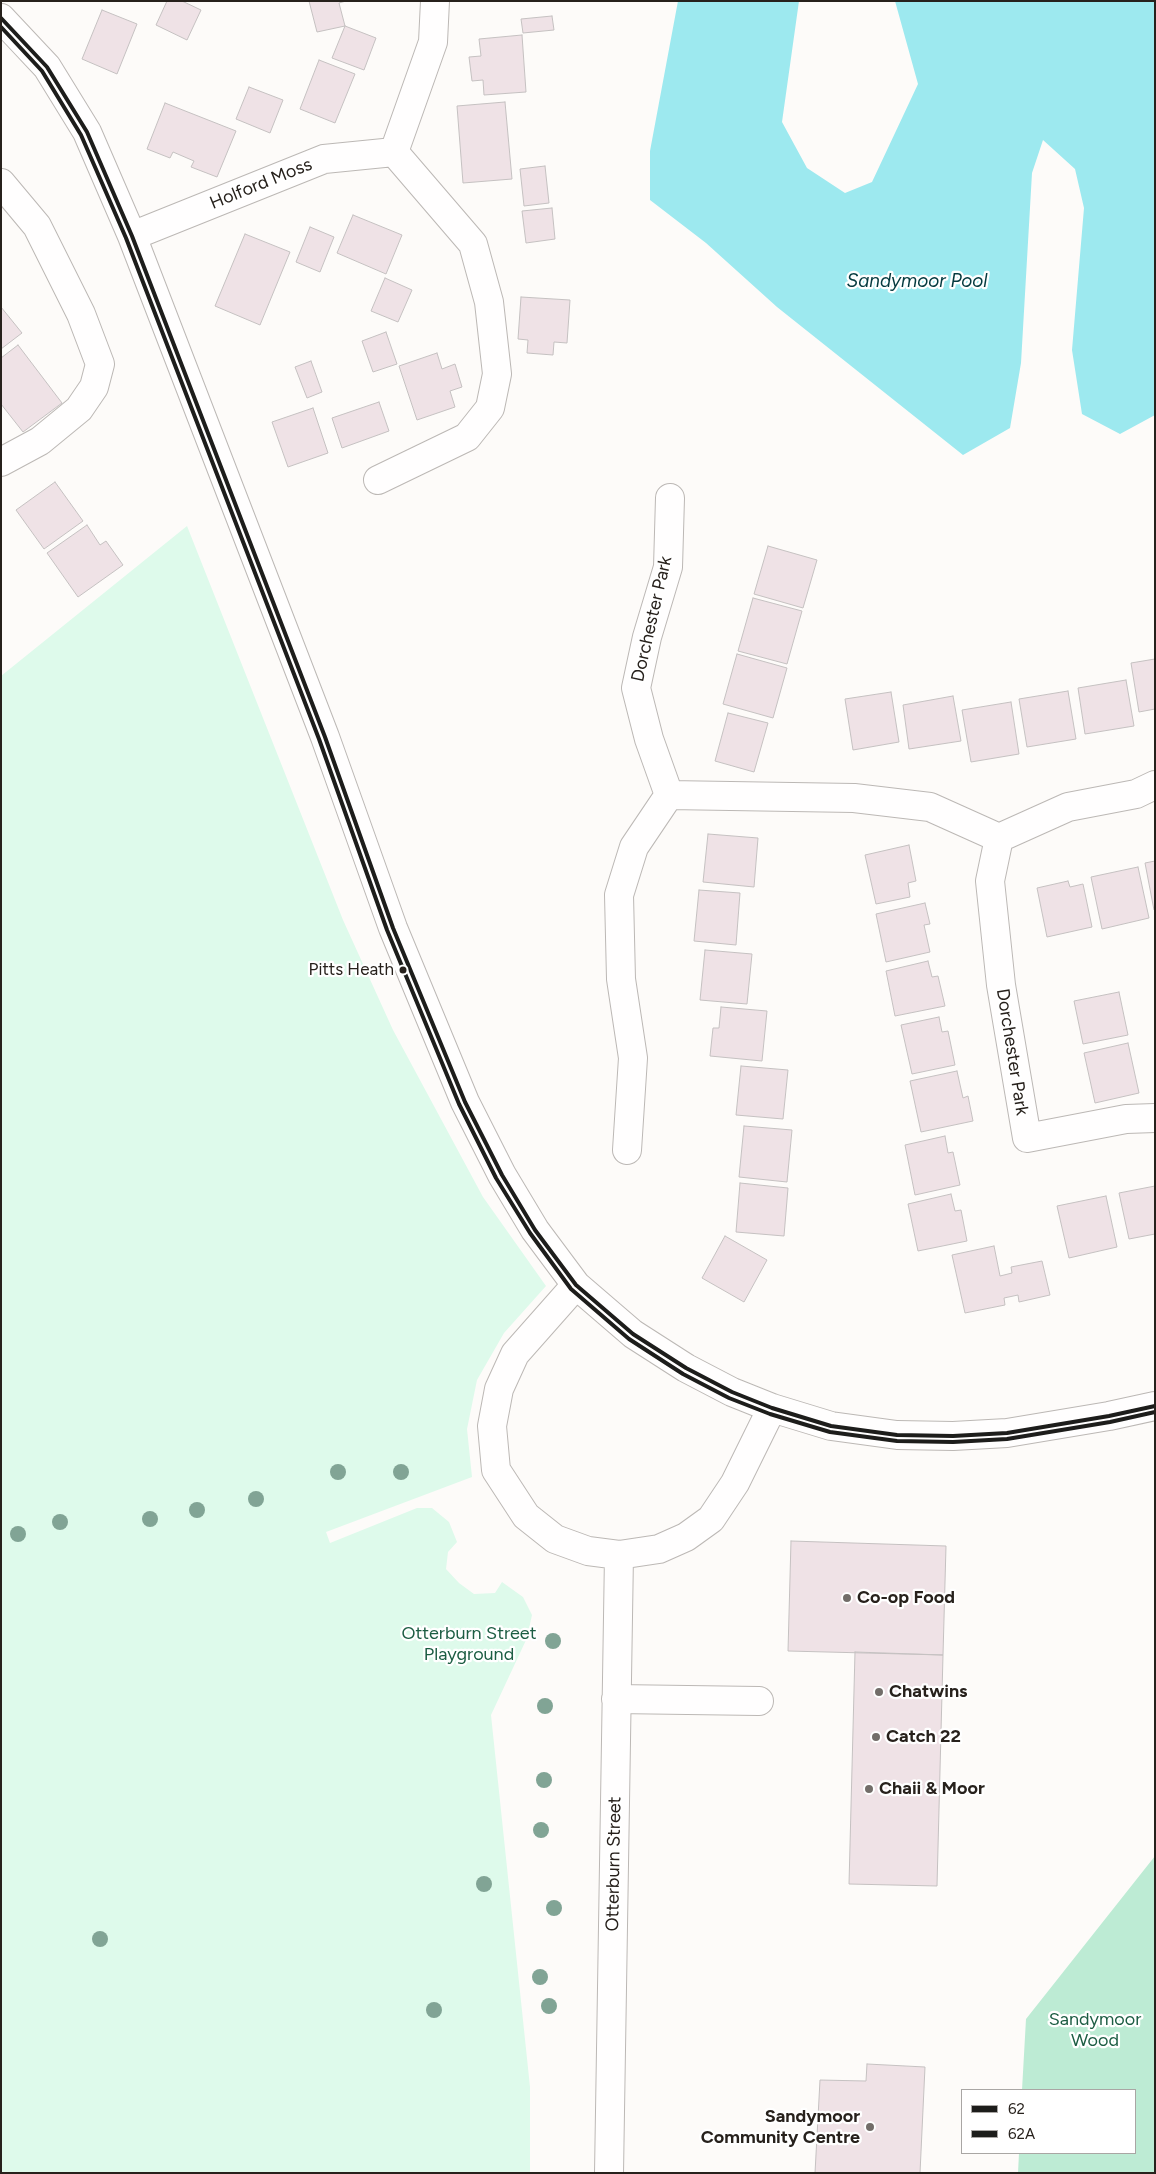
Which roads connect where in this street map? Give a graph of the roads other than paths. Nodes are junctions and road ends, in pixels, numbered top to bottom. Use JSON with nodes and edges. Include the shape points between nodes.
{"nodes":[{"id":1,"x":435,"y":1,"type":"edge"},
{"id":2,"x":1,"y":18,"type":"edge"},
{"id":3,"x":394,"y":152,"type":"junction"},
{"id":4,"x":1,"y":183,"type":"edge"},
{"id":5,"x":132,"y":236,"type":"junction"},
{"id":6,"x":1,"y":462,"type":"edge"},
{"id":7,"x":378,"y":480,"type":"dead end"},
{"id":8,"x":670,"y":498,"type":"dead end"},
{"id":9,"x":1155,"y":785,"type":"edge"},
{"id":10,"x":669,"y":795,"type":"junction"},
{"id":11,"x":999,"y":838,"type":"junction"},
{"id":12,"x":1155,"y":1118,"type":"edge"},
{"id":13,"x":628,"y":1150,"type":"dead end"},
{"id":14,"x":576,"y":1285,"type":"junction"},
{"id":15,"x":1155,"y":1406,"type":"edge"},
{"id":16,"x":772,"y":1408,"type":"junction"},
{"id":17,"x":619,"y":1555,"type":"junction"},
{"id":18,"x":616,"y":1699,"type":"junction"},
{"id":19,"x":759,"y":1702,"type":"dead end"},
{"id":20,"x":609,"y":2173,"type":"edge"}],
"edges":[{"from":1,"to":3,"type":"street","via":[[434,42]]},
{"from":2,"to":5,"type":"street","via":[[47,67],[87,132]]},
{"from":3,"to":5,"type":"street","name":"Holford Moss","via":[[324,159]]},
{"from":3,"to":7,"type":"street","via":[[473,244],[489,302],[497,374],[490,408],[467,437]]},
{"from":4,"to":6,"type":"street","via":[[37,226],[81,314],[100,364],[94,387],[79,408],[40,441]]},
{"from":5,"to":14,"type":"street","via":[[325,737],[393,928],[458,1084],[534,1230]]},
{"from":8,"to":10,"type":"street","name":"Dorchester Park","via":[[668,567],[636,688],[648,739]]},
{"from":9,"to":11,"type":"street","via":[[1136,794],[1068,807]]},
{"from":10,"to":11,"type":"street","via":[[854,798],[930,807]]},
{"from":10,"to":13,"type":"street","via":[[634,847],[619,895],[621,979],[633,1058]]},
{"from":11,"to":12,"type":"street","name":"Dorchester Park","via":[[990,881],[1001,985],[1027,1138],[1126,1119]]},
{"from":14,"to":16,"type":"street","via":[[633,1334],[686,1368]]},
{"from":14,"to":17,"type":"street","via":[[515,1354],[499,1389],[492,1426],[496,1470],[526,1516],[555,1539],[588,1551]]},
{"from":15,"to":16,"type":"street","via":[[1007,1433],[953,1436],[897,1435],[831,1426]]},
{"from":16,"to":17,"type":"street","via":[[735,1484],[710,1519],[686,1537],[659,1549]]},
{"from":17,"to":18,"type":"street","name":"Otterburn Street"},
{"from":18,"to":19,"type":"street"},
{"from":18,"to":20,"type":"street","name":"Otterburn Street"}]}
